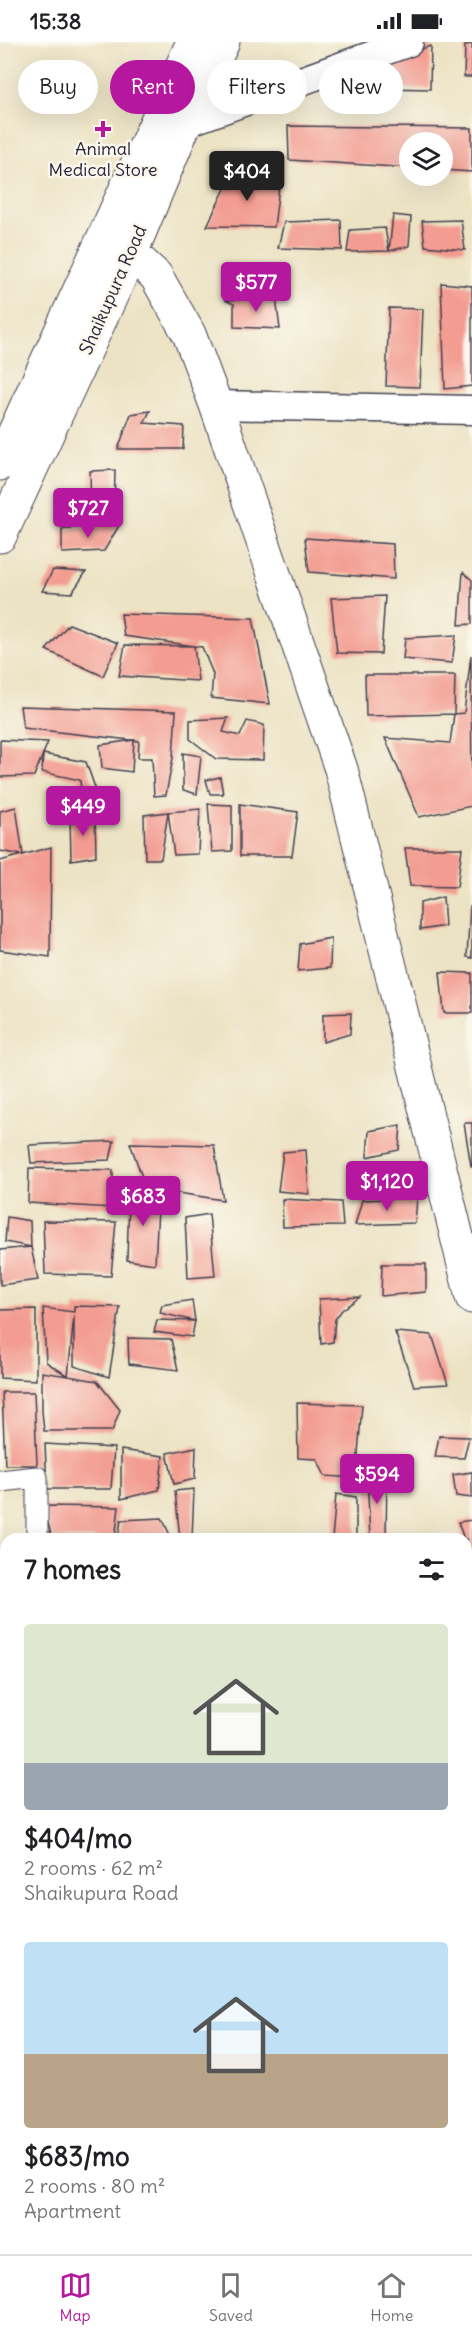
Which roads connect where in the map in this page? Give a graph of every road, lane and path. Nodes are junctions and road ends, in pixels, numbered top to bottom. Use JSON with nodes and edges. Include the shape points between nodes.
{"nodes":[{"id":1,"x":193,"y":42,"type":"edge"},
{"id":2,"x":223,"y":42,"type":"edge"},
{"id":3,"x":409,"y":42,"type":"edge"},
{"id":4,"x":185,"y":123,"type":"junction"},
{"id":5,"x":117,"y":248,"type":"junction"},
{"id":6,"x":216,"y":405,"type":"junction"},
{"id":7,"x":472,"y":410,"type":"edge"},
{"id":8,"x":0,"y":464,"type":"edge"},
{"id":9,"x":0,"y":536,"type":"edge"},
{"id":10,"x":472,"y":1296,"type":"edge"},
{"id":11,"x":0,"y":1481,"type":"edge"},
{"id":12,"x":37,"y":1533,"type":"edge"}],
"edges":[{"from":1,"to":5,"type":"street","name":"Shaikupura Road"},
{"from":2,"to":4,"type":"street","name":"Shaikupura Road"},
{"from":3,"to":4,"type":"street"},
{"from":4,"to":5,"type":"street","name":"Shaikupura Road"},
{"from":5,"to":6,"type":"street","via":[[156,276],[189,334]]},
{"from":5,"to":8,"type":"street","name":"Shaikupura Road"},
{"from":5,"to":9,"type":"street","name":"Shaikupura Road"},
{"from":6,"to":7,"type":"street"},
{"from":6,"to":10,"type":"street","via":[[341,769]]},
{"from":11,"to":12,"type":"street","via":[[37,1477]]}]}
